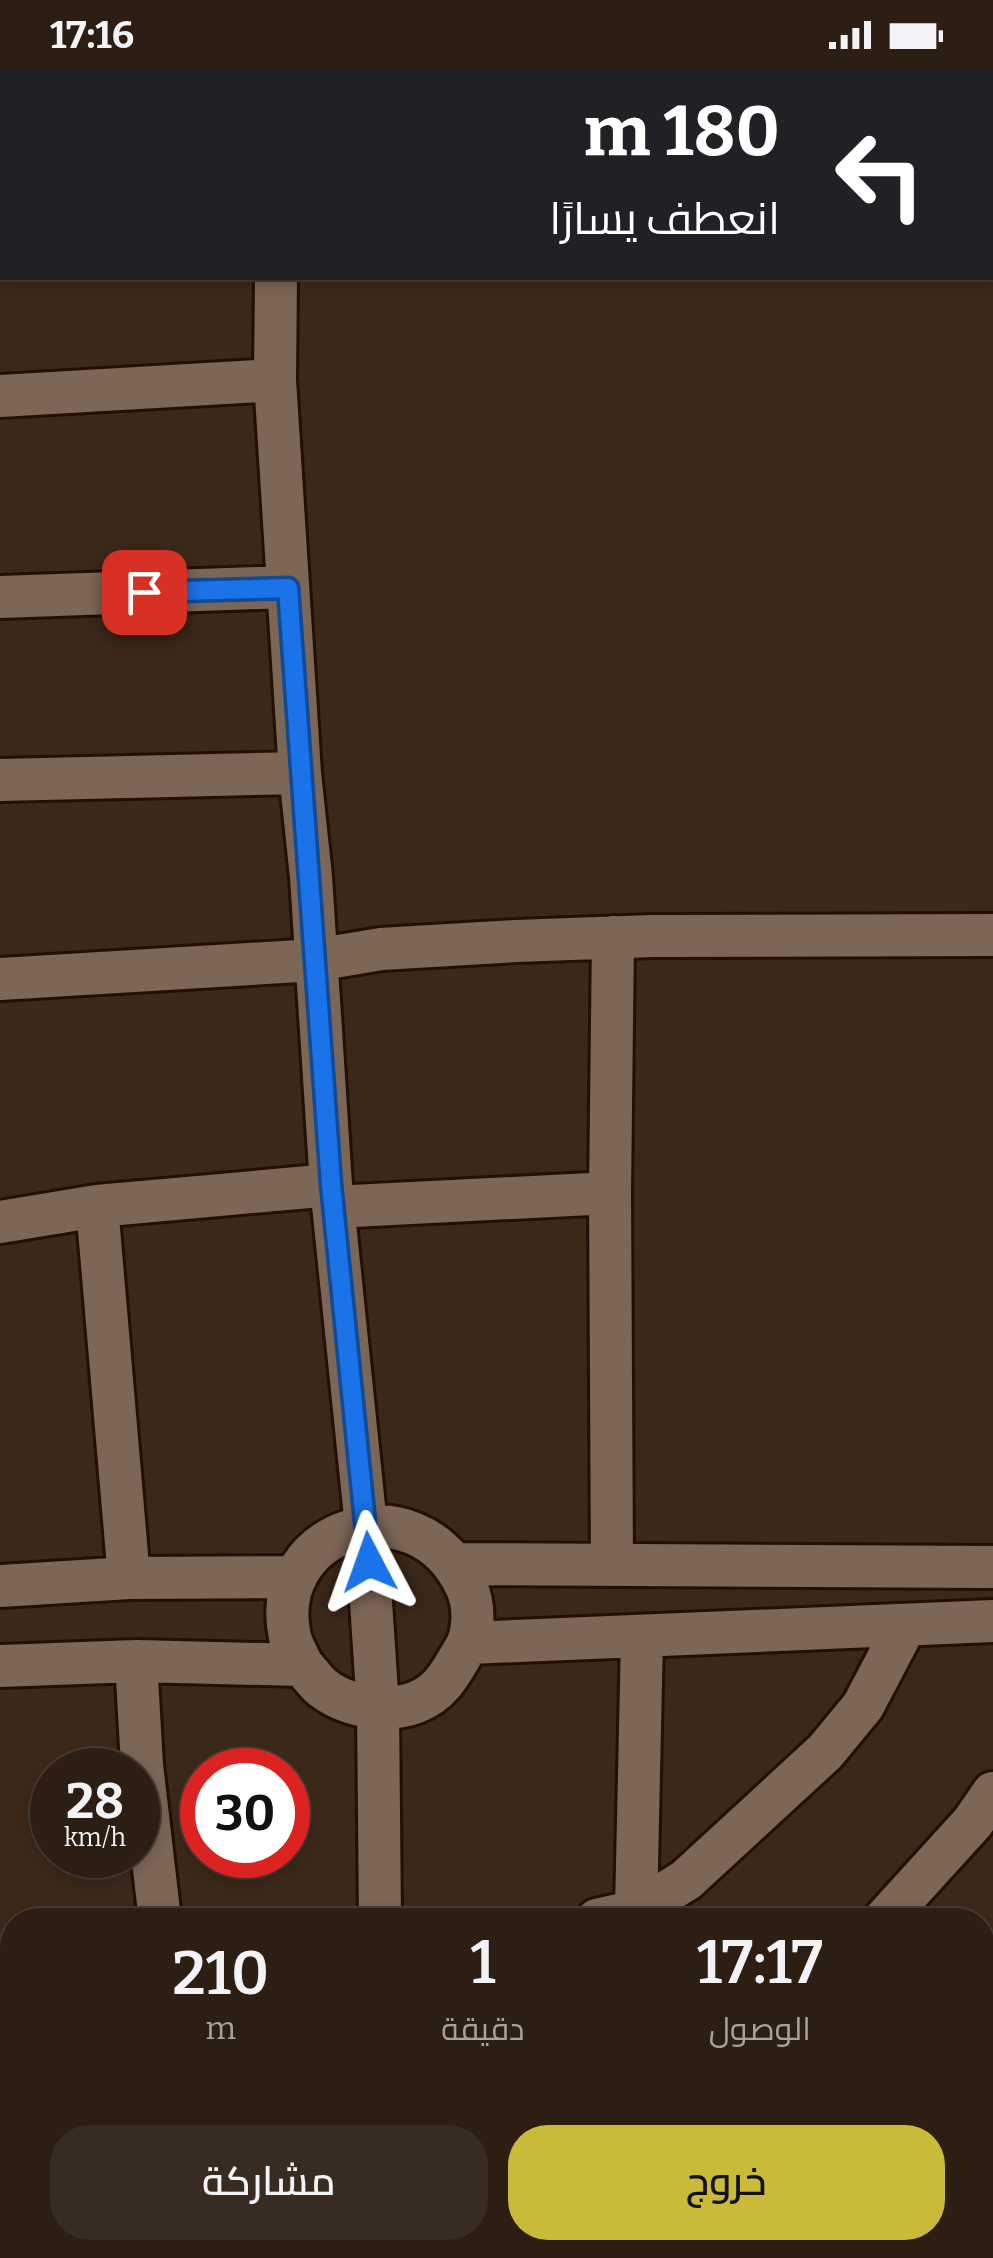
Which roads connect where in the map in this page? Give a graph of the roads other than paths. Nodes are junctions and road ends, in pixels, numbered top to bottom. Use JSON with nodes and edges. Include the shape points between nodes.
{"nodes":[{"id":1,"x":276,"y":280,"type":"edge"},
{"id":2,"x":275,"y":380,"type":"junction"},
{"id":3,"x":0,"y":396,"type":"edge"},
{"id":4,"x":288,"y":588,"type":"junction"},
{"id":5,"x":0,"y":597,"type":"edge"},
{"id":6,"x":300,"y":773,"type":"junction"},
{"id":7,"x":0,"y":780,"type":"edge"},
{"id":8,"x":993,"y":934,"type":"edge"},
{"id":9,"x":613,"y":937,"type":"junction"},
{"id":10,"x":316,"y":960,"type":"junction"},
{"id":11,"x":0,"y":979,"type":"edge"},
{"id":12,"x":610,"y":1193,"type":"junction"},
{"id":13,"x":332,"y":1196,"type":"junction"},
{"id":14,"x":97,"y":1206,"type":"junction"},
{"id":15,"x":0,"y":1222,"type":"edge"},
{"id":16,"x":366,"y":1526,"type":"junction"},
{"id":17,"x":456,"y":1564,"type":"junction"},
{"id":18,"x":612,"y":1565,"type":"junction"},
{"id":19,"x":993,"y":1567,"type":"edge"},
{"id":20,"x":296,"y":1577,"type":"junction"},
{"id":21,"x":129,"y":1578,"type":"junction"},
{"id":22,"x":0,"y":1586,"type":"edge"},
{"id":23,"x":993,"y":1622,"type":"edge"},
{"id":24,"x":905,"y":1626,"type":"junction"},
{"id":25,"x":642,"y":1637,"type":"junction"},
{"id":26,"x":469,"y":1643,"type":"junction"},
{"id":27,"x":136,"y":1661,"type":"junction"},
{"id":28,"x":302,"y":1665,"type":"junction"},
{"id":29,"x":0,"y":1666,"type":"edge"},
{"id":30,"x":378,"y":1708,"type":"junction"},
{"id":31,"x":993,"y":1793,"type":"edge"},
{"id":32,"x":159,"y":1908,"type":"edge"},
{"id":33,"x":380,"y":1908,"type":"edge"},
{"id":34,"x":617,"y":1908,"type":"edge"},
{"id":35,"x":632,"y":1908,"type":"edge"},
{"id":36,"x":895,"y":1908,"type":"edge"}],
"edges":[{"from":1,"to":2,"type":"street"},
{"from":2,"to":3,"type":"street"},
{"from":2,"to":4,"type":"street"},
{"from":4,"to":5,"type":"street"},
{"from":4,"to":6,"type":"street"},
{"from":6,"to":7,"type":"street"},
{"from":6,"to":10,"type":"street"},
{"from":8,"to":9,"type":"street"},
{"from":9,"to":10,"type":"street","via":[[381,949]]},
{"from":9,"to":12,"type":"street"},
{"from":10,"to":11,"type":"street"},
{"from":10,"to":13,"type":"street"},
{"from":12,"to":13,"type":"street"},
{"from":12,"to":18,"type":"street"},
{"from":13,"to":14,"type":"street"},
{"from":13,"to":16,"type":"street"},
{"from":14,"to":15,"type":"street"},
{"from":14,"to":21,"type":"street"},
{"from":16,"to":17,"type":"street","via":[[400,1527],[432,1540]]},
{"from":16,"to":20,"type":"street","via":[[338,1535]]},
{"from":16,"to":30,"type":"street"},
{"from":17,"to":18,"type":"street"},
{"from":17,"to":26,"type":"street","via":[[470,1594]]},
{"from":18,"to":19,"type":"street"},
{"from":20,"to":21,"type":"street"},
{"from":20,"to":28,"type":"street","via":[[290,1637]]},
{"from":21,"to":22,"type":"street"},
{"from":23,"to":24,"type":"street"},
{"from":24,"to":25,"type":"street"},
{"from":24,"to":35,"type":"street","via":[[863,1706],[825,1752],[686,1880]]},
{"from":25,"to":26,"type":"street"},
{"from":25,"to":34,"type":"street"},
{"from":26,"to":30,"type":"street","via":[[441,1686],[412,1704]]},
{"from":27,"to":28,"type":"street"},
{"from":27,"to":29,"type":"street"},
{"from":27,"to":32,"type":"street"},
{"from":28,"to":30,"type":"street","via":[[322,1688]]},
{"from":30,"to":33,"type":"street"},
{"from":31,"to":36,"type":"street"}]}
